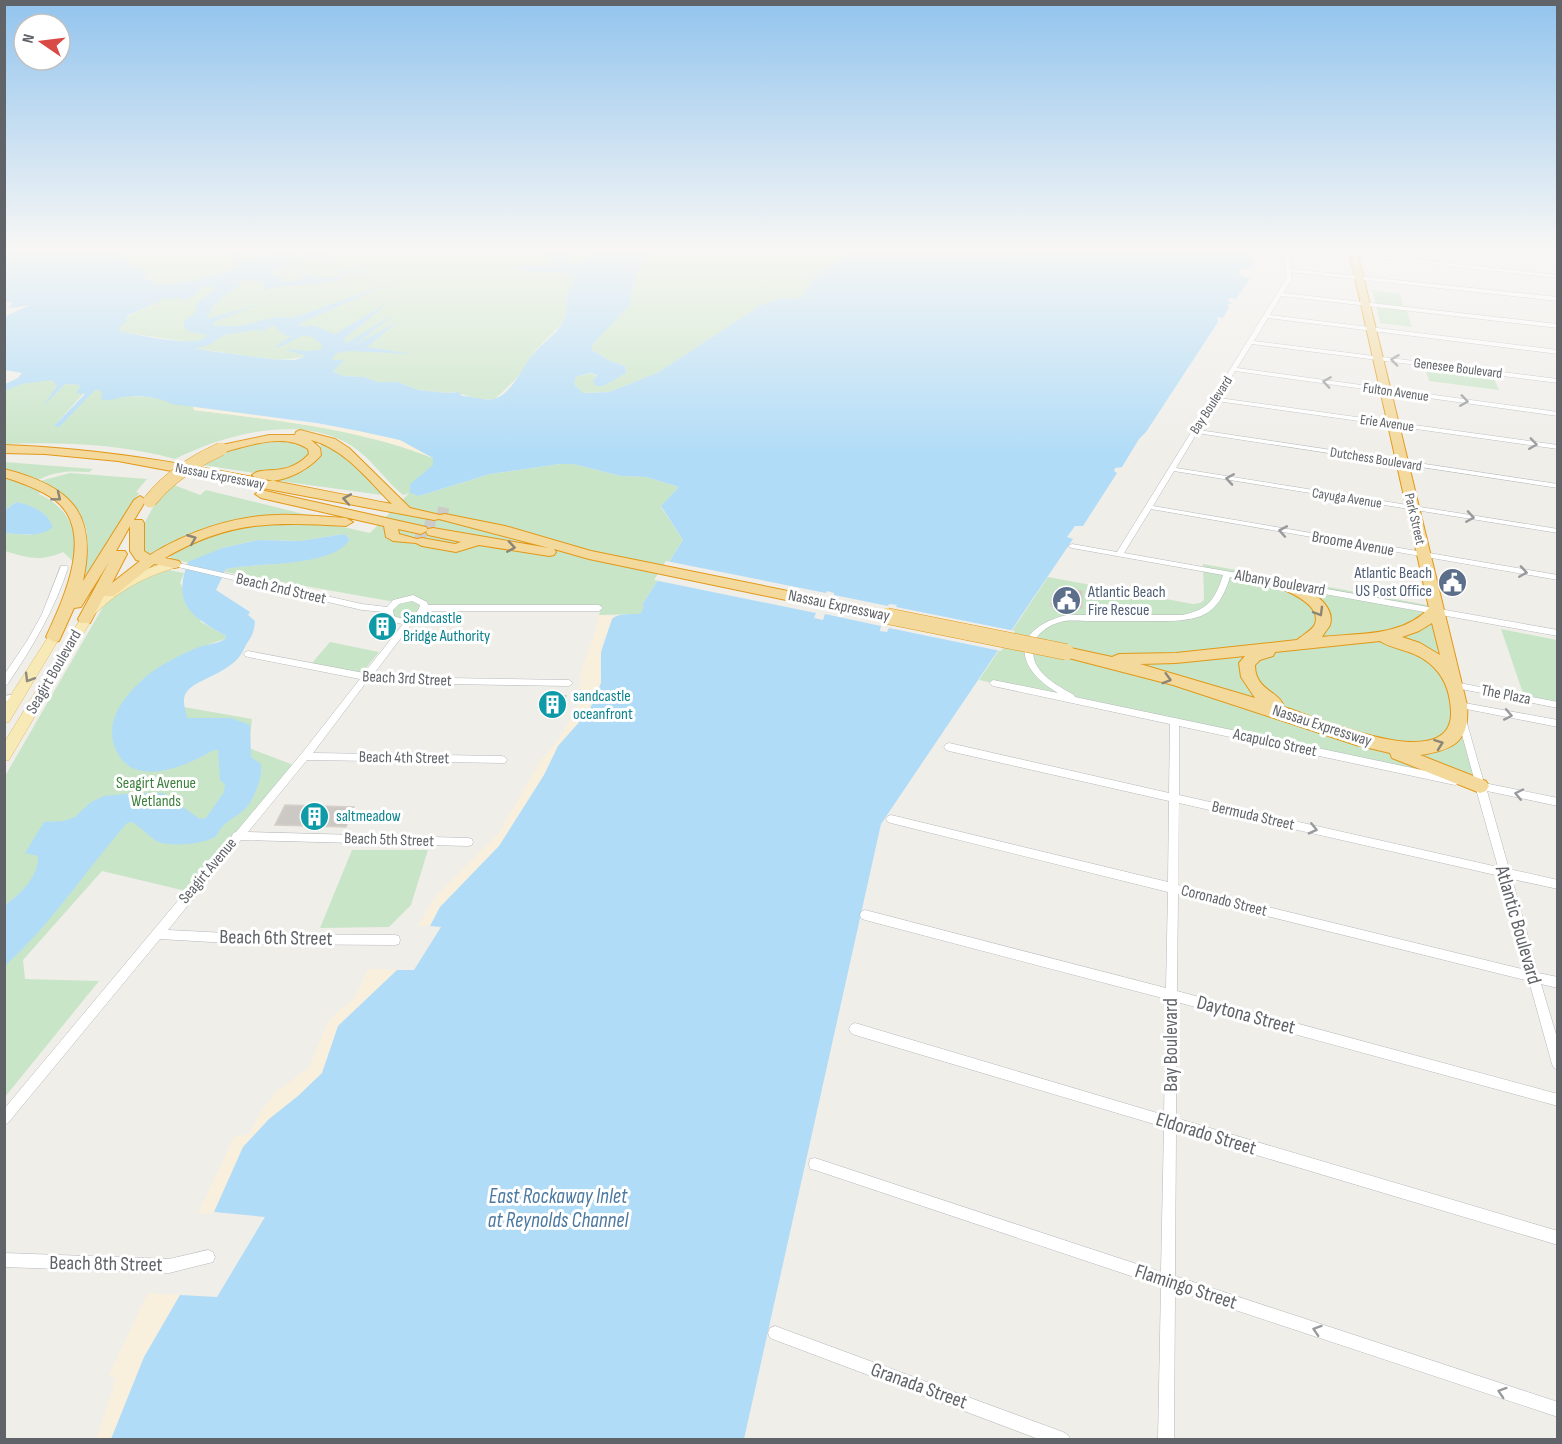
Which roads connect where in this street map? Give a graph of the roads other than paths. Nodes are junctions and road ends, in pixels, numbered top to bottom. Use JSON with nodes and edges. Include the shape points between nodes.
{"nodes":[{"id":1,"x":1266,"y":318,"type":"edge"},
{"id":2,"x":1286,"y":318,"type":"edge"},
{"id":3,"x":1368,"y":318,"type":"edge"},
{"id":4,"x":1493,"y":318,"type":"edge"},
{"id":5,"x":1557,"y":326,"type":"edge"},
{"id":6,"x":1370,"y":329,"type":"junction"},
{"id":7,"x":1251,"y":342,"type":"junction"},
{"id":8,"x":1557,"y":352,"type":"edge"},
{"id":9,"x":1377,"y":358,"type":"junction"},
{"id":10,"x":1234,"y":369,"type":"junction"},
{"id":11,"x":1557,"y":381,"type":"edge"},
{"id":12,"x":1385,"y":390,"type":"junction"},
{"id":13,"x":1216,"y":399,"type":"junction"},
{"id":14,"x":1557,"y":414,"type":"edge"},
{"id":15,"x":1392,"y":424,"type":"junction"},
{"id":16,"x":1195,"y":431,"type":"junction"},
{"id":17,"x":1557,"y":447,"type":"edge"},
{"id":18,"x":216,"y":448,"type":"junction"},
{"id":19,"x":4,"y":449,"type":"edge"},
{"id":20,"x":45,"y":450,"type":"junction"},
{"id":21,"x":4,"y":456,"type":"edge"},
{"id":22,"x":1401,"y":463,"type":"junction"},
{"id":23,"x":1172,"y":469,"type":"junction"},
{"id":24,"x":4,"y":473,"type":"edge"},
{"id":25,"x":1557,"y":486,"type":"edge"},
{"id":26,"x":145,"y":501,"type":"junction"},
{"id":27,"x":1149,"y":507,"type":"junction"},
{"id":28,"x":1412,"y":508,"type":"junction"},
{"id":29,"x":405,"y":510,"type":"junction"},
{"id":30,"x":137,"y":523,"type":"junction"},
{"id":31,"x":390,"y":523,"type":"junction"},
{"id":32,"x":431,"y":525,"type":"junction"},
{"id":33,"x":490,"y":527,"type":"junction"},
{"id":34,"x":1557,"y":531,"type":"edge"},
{"id":35,"x":1072,"y":546,"type":"dead end"},
{"id":36,"x":589,"y":555,"type":"junction"},
{"id":37,"x":1119,"y":555,"type":"junction"},
{"id":38,"x":1424,"y":556,"type":"junction"},
{"id":39,"x":150,"y":560,"type":"junction"},
{"id":40,"x":180,"y":566,"type":"junction"},
{"id":41,"x":64,"y":568,"type":"dead end"},
{"id":42,"x":1227,"y":574,"type":"junction"},
{"id":43,"x":1557,"y":578,"type":"edge"},
{"id":44,"x":1281,"y":583,"type":"junction"},
{"id":45,"x":109,"y":593,"type":"junction"},
{"id":46,"x":424,"y":608,"type":"junction"},
{"id":47,"x":599,"y":608,"type":"dead end"},
{"id":48,"x":389,"y":609,"type":"junction"},
{"id":49,"x":1436,"y":610,"type":"junction"},
{"id":50,"x":85,"y":619,"type":"junction"},
{"id":51,"x":410,"y":621,"type":"junction"},
{"id":52,"x":1557,"y":633,"type":"edge"},
{"id":53,"x":54,"y":637,"type":"junction"},
{"id":54,"x":1359,"y":638,"type":"junction"},
{"id":55,"x":1296,"y":645,"type":"junction"},
{"id":56,"x":1275,"y":649,"type":"junction"},
{"id":57,"x":248,"y":654,"type":"dead end"},
{"id":58,"x":1090,"y":657,"type":"junction"},
{"id":59,"x":366,"y":678,"type":"junction"},
{"id":60,"x":4,"y":683,"type":"edge"},
{"id":61,"x":568,"y":683,"type":"dead end"},
{"id":62,"x":993,"y":683,"type":"dead end"},
{"id":63,"x":1454,"y":685,"type":"junction"},
{"id":64,"x":11,"y":698,"type":"edge"},
{"id":65,"x":1084,"y":702,"type":"junction"},
{"id":66,"x":1557,"y":705,"type":"edge"},
{"id":67,"x":1459,"y":706,"type":"junction"},
{"id":68,"x":4,"y":718,"type":"edge"},
{"id":69,"x":1302,"y":718,"type":"junction"},
{"id":70,"x":1175,"y":722,"type":"junction"},
{"id":71,"x":1557,"y":724,"type":"edge"},
{"id":72,"x":1378,"y":744,"type":"junction"},
{"id":73,"x":949,"y":747,"type":"dead end"},
{"id":74,"x":4,"y":756,"type":"edge"},
{"id":75,"x":305,"y":756,"type":"junction"},
{"id":76,"x":502,"y":760,"type":"dead end"},
{"id":77,"x":1479,"y":786,"type":"junction"},
{"id":78,"x":1174,"y":798,"type":"junction"},
{"id":79,"x":1557,"y":802,"type":"edge"},
{"id":80,"x":891,"y":819,"type":"dead end"},
{"id":81,"x":237,"y":836,"type":"junction"},
{"id":82,"x":468,"y":842,"type":"dead end"},
{"id":83,"x":1504,"y":873,"type":"junction"},
{"id":84,"x":1557,"y":885,"type":"edge"},
{"id":85,"x":1172,"y":888,"type":"junction"},
{"id":86,"x":865,"y":915,"type":"dead end"},
{"id":87,"x":156,"y":934,"type":"junction"},
{"id":88,"x":395,"y":940,"type":"dead end"},
{"id":89,"x":1533,"y":977,"type":"junction"},
{"id":90,"x":1557,"y":983,"type":"edge"},
{"id":91,"x":1171,"y":994,"type":"junction"},
{"id":92,"x":855,"y":1029,"type":"dead end"},
{"id":93,"x":1557,"y":1064,"type":"edge"},
{"id":94,"x":1557,"y":1100,"type":"edge"},
{"id":95,"x":4,"y":1119,"type":"edge"},
{"id":96,"x":1170,"y":1123,"type":"junction"},
{"id":97,"x":815,"y":1164,"type":"dead end"},
{"id":98,"x":1557,"y":1238,"type":"edge"},
{"id":99,"x":208,"y":1257,"type":"dead end"},
{"id":100,"x":4,"y":1260,"type":"edge"},
{"id":101,"x":1168,"y":1281,"type":"junction"},
{"id":102,"x":775,"y":1333,"type":"dead end"},
{"id":103,"x":1557,"y":1410,"type":"edge"},
{"id":104,"x":1063,"y":1440,"type":"edge"},
{"id":105,"x":1166,"y":1440,"type":"edge"}],
"edges":[{"from":1,"to":7,"type":"street","name":"Bay Boulevard"},
{"from":2,"to":6,"type":"street"},
{"from":3,"to":6,"type":"highway","name":"Park Street"},
{"from":4,"to":5,"type":"street"},
{"from":6,"to":8,"type":"street"},
{"from":6,"to":9,"type":"highway","name":"Park Street"},
{"from":7,"to":9,"type":"street","name":"Genesee Boulevard"},
{"from":7,"to":10,"type":"street","name":"Bay Boulevard"},
{"from":11,"to":9,"type":"street","name":"Genesee Boulevard","one_way":true},
{"from":9,"to":12,"type":"highway","name":"Park Street"},
{"from":12,"to":10,"type":"street","name":"Fulton Avenue","one_way":true},
{"from":10,"to":13,"type":"street","name":"Bay Boulevard"},
{"from":12,"to":14,"type":"street","name":"Fulton Avenue","one_way":true},
{"from":12,"to":15,"type":"highway","name":"Park Street"},
{"from":13,"to":15,"type":"street","name":"Erie Avenue"},
{"from":13,"to":16,"type":"street","name":"Bay Boulevard"},
{"from":15,"to":17,"type":"street","name":"Erie Avenue","one_way":true},
{"from":15,"to":22,"type":"highway","name":"Park Street"},
{"from":16,"to":22,"type":"street","name":"Dutchess Boulevard"},
{"from":16,"to":23,"type":"street","name":"Bay Boulevard"},
{"from":18,"to":20,"type":"highway","via":[[284,438],[310,444],[315,455],[302,469],[261,476],[119,453]]},
{"from":18,"to":26,"type":"highway","bridge":true,"via":[[177,472]]},
{"from":18,"to":29,"type":"highway","via":[[255,435],[317,437],[345,451]]},
{"from":19,"to":20,"type":"highway","name":"Nassau Expressway"},
{"from":29,"to":20,"type":"highway","name":"Nassau Expressway","one_way":true,"via":[[118,457]]},
{"from":21,"to":31,"type":"highway","name":"Nassau Expressway","via":[[121,466]]},
{"from":22,"to":25,"type":"street","name":"Dutchess Boulevard"},
{"from":22,"to":28,"type":"highway","name":"Park Street"},
{"from":23,"to":27,"type":"street","name":"Bay Boulevard"},
{"from":28,"to":23,"type":"street","name":"Cayuga Avenue","one_way":true},
{"from":24,"to":53,"type":"highway","one_way":true,"via":[[52,492],[76,519],[81,534],[80,570]]},
{"from":26,"to":30,"type":"highway"},
{"from":26,"to":53,"type":"highway"},
{"from":27,"to":37,"type":"street","name":"Bay Boulevard"},
{"from":38,"to":27,"type":"street","name":"Broome Avenue","one_way":true},
{"from":28,"to":34,"type":"street","name":"Cayuga Avenue","one_way":true},
{"from":28,"to":38,"type":"highway","name":"Park Street"},
{"from":29,"to":32,"type":"highway","via":[[409,519]]},
{"from":29,"to":33,"type":"highway","via":[[427,503],[485,514]]},
{"from":30,"to":39,"type":"highway","via":[[137,551]]},
{"from":30,"to":50,"type":"highway"},
{"from":31,"to":32,"type":"highway","via":[[393,537]]},
{"from":39,"to":31,"type":"highway","one_way":true,"via":[[202,535],[248,522],[291,518]]},
{"from":32,"to":33,"type":"highway","name":"Nassau Expressway"},
{"from":32,"to":36,"type":"highway","name":"Nassau Expressway","one_way":true,"via":[[478,541]]},
{"from":33,"to":36,"type":"highway","name":"Nassau Expressway"},
{"from":35,"to":37,"type":"street","name":"Albany Boulevard"},
{"from":36,"to":58,"type":"highway","name":"Nassau Expressway","bridge":true},
{"from":37,"to":42,"type":"street","name":"Albany Boulevard"},
{"from":38,"to":43,"type":"street","name":"Broome Avenue","one_way":true},
{"from":38,"to":49,"type":"highway","name":"Park Street"},
{"from":39,"to":40,"type":"highway"},
{"from":39,"to":45,"type":"highway"},
{"from":40,"to":45,"type":"main road","name":"Seagirt Boulevard","via":[[134,578]]},
{"from":40,"to":48,"type":"street","name":"Beach 2nd Street","via":[[362,607]]},
{"from":41,"to":60,"type":"street","via":[[44,620]]},
{"from":42,"to":44,"type":"street","name":"Albany Boulevard"},
{"from":42,"to":65,"type":"street","via":[[1220,598],[1197,615],[1067,618],[1049,622],[1034,632],[1029,642],[1031,662],[1040,676]]},
{"from":44,"to":49,"type":"street","name":"Albany Boulevard"},
{"from":44,"to":55,"type":"highway","one_way":true,"via":[[1310,600],[1324,620],[1318,633]]},
{"from":45,"to":50,"type":"main road","name":"Seagirt Boulevard"},
{"from":46,"to":47,"type":"street","name":"Beach 2nd Street"},
{"from":46,"to":48,"type":"street","name":"Beach 2nd Street","via":[[419,599],[408,598]]},
{"from":46,"to":51,"type":"street"},
{"from":48,"to":51,"type":"street","name":"Beach 2nd Street","via":[[393,619]]},
{"from":49,"to":52,"type":"street","name":"Albany Boulevard"},
{"from":49,"to":54,"type":"highway","name":"Nassau Expressway","via":[[1415,629]]},
{"from":49,"to":63,"type":"highway","name":"Park Street"},
{"from":50,"to":74,"type":"main road","name":"Seagirt Boulevard"},
{"from":51,"to":59,"type":"street","name":"Seagirt Avenue"},
{"from":53,"to":64,"type":"main road","name":"Seagirt Boulevard","one_way":true},
{"from":54,"to":55,"type":"highway","name":"Nassau Expressway"},
{"from":54,"to":63,"type":"highway","via":[[1385,638],[1420,648],[1444,667]]},
{"from":55,"to":56,"type":"highway","name":"Nassau Expressway"},
{"from":56,"to":58,"type":"highway","name":"Nassau Expressway","via":[[1156,659]]},
{"from":56,"to":69,"type":"highway","via":[[1247,663],[1250,682],[1277,706]]},
{"from":57,"to":59,"type":"street","name":"Beach 3rd Street"},
{"from":58,"to":69,"type":"highway","name":"Nassau Expressway","one_way":true},
{"from":59,"to":61,"type":"street","name":"Beach 3rd Street"},
{"from":59,"to":75,"type":"street","name":"Seagirt Avenue"},
{"from":62,"to":65,"type":"street","name":"Acapulco Street"},
{"from":63,"to":66,"type":"street","name":"The Plaza"},
{"from":63,"to":67,"type":"highway","name":"Park Street"},
{"from":64,"to":68,"type":"main road","name":"Seagirt Boulevard"},
{"from":65,"to":70,"type":"street","name":"Acapulco Street"},
{"from":67,"to":71,"type":"street","name":"The Plaza","one_way":true},
{"from":72,"to":67,"type":"highway","name":"Nassau Expressway","one_way":true,"via":[[1413,749],[1444,744],[1460,726]]},
{"from":67,"to":77,"type":"street","name":"Park Street"},
{"from":69,"to":72,"type":"highway","name":"Nassau Expressway"},
{"from":70,"to":77,"type":"street","name":"Acapulco Street"},
{"from":70,"to":78,"type":"street","name":"Bay Boulevard"},
{"from":72,"to":77,"type":"highway"},
{"from":73,"to":78,"type":"street","name":"Bermuda Street"},
{"from":75,"to":76,"type":"street","name":"Beach 4th Street"},
{"from":75,"to":81,"type":"street","name":"Seagirt Avenue"},
{"from":79,"to":77,"type":"street","name":"Acapulco Street","one_way":true},
{"from":77,"to":83,"type":"street","name":"Atlantic Boulevard"},
{"from":78,"to":83,"type":"street","name":"Bermuda Street","one_way":true},
{"from":78,"to":85,"type":"street","name":"Bay Boulevard"},
{"from":80,"to":85,"type":"street","name":"Coronado Street"},
{"from":81,"to":82,"type":"street","name":"Beach 5th Street"},
{"from":81,"to":87,"type":"street","name":"Seagirt Avenue"},
{"from":83,"to":84,"type":"street","name":"Bermuda Street"},
{"from":83,"to":89,"type":"street","name":"Atlantic Boulevard"},
{"from":85,"to":89,"type":"street","name":"Coronado Street"},
{"from":85,"to":91,"type":"street","name":"Bay Boulevard"},
{"from":86,"to":91,"type":"street","name":"Daytona Street"},
{"from":87,"to":88,"type":"street","name":"Beach 6th Street"},
{"from":87,"to":95,"type":"street","name":"Seagirt Avenue"},
{"from":89,"to":90,"type":"street","name":"Coronado Street"},
{"from":89,"to":93,"type":"street","name":"Atlantic Boulevard"},
{"from":91,"to":94,"type":"street","name":"Daytona Street"},
{"from":91,"to":96,"type":"street","name":"Bay Boulevard"},
{"from":92,"to":96,"type":"street","name":"Eldorado Street"},
{"from":96,"to":98,"type":"street","name":"Eldorado Street"},
{"from":96,"to":101,"type":"street","name":"Bay Boulevard"},
{"from":97,"to":101,"type":"street","name":"Flamingo Street"},
{"from":99,"to":100,"type":"street","name":"Beach 8th Street","via":[[169,1266]]},
{"from":103,"to":101,"type":"street","name":"Flamingo Street","one_way":true},
{"from":101,"to":105,"type":"street","name":"Bay Boulevard"},
{"from":102,"to":104,"type":"street","name":"Granada Street"}]}
